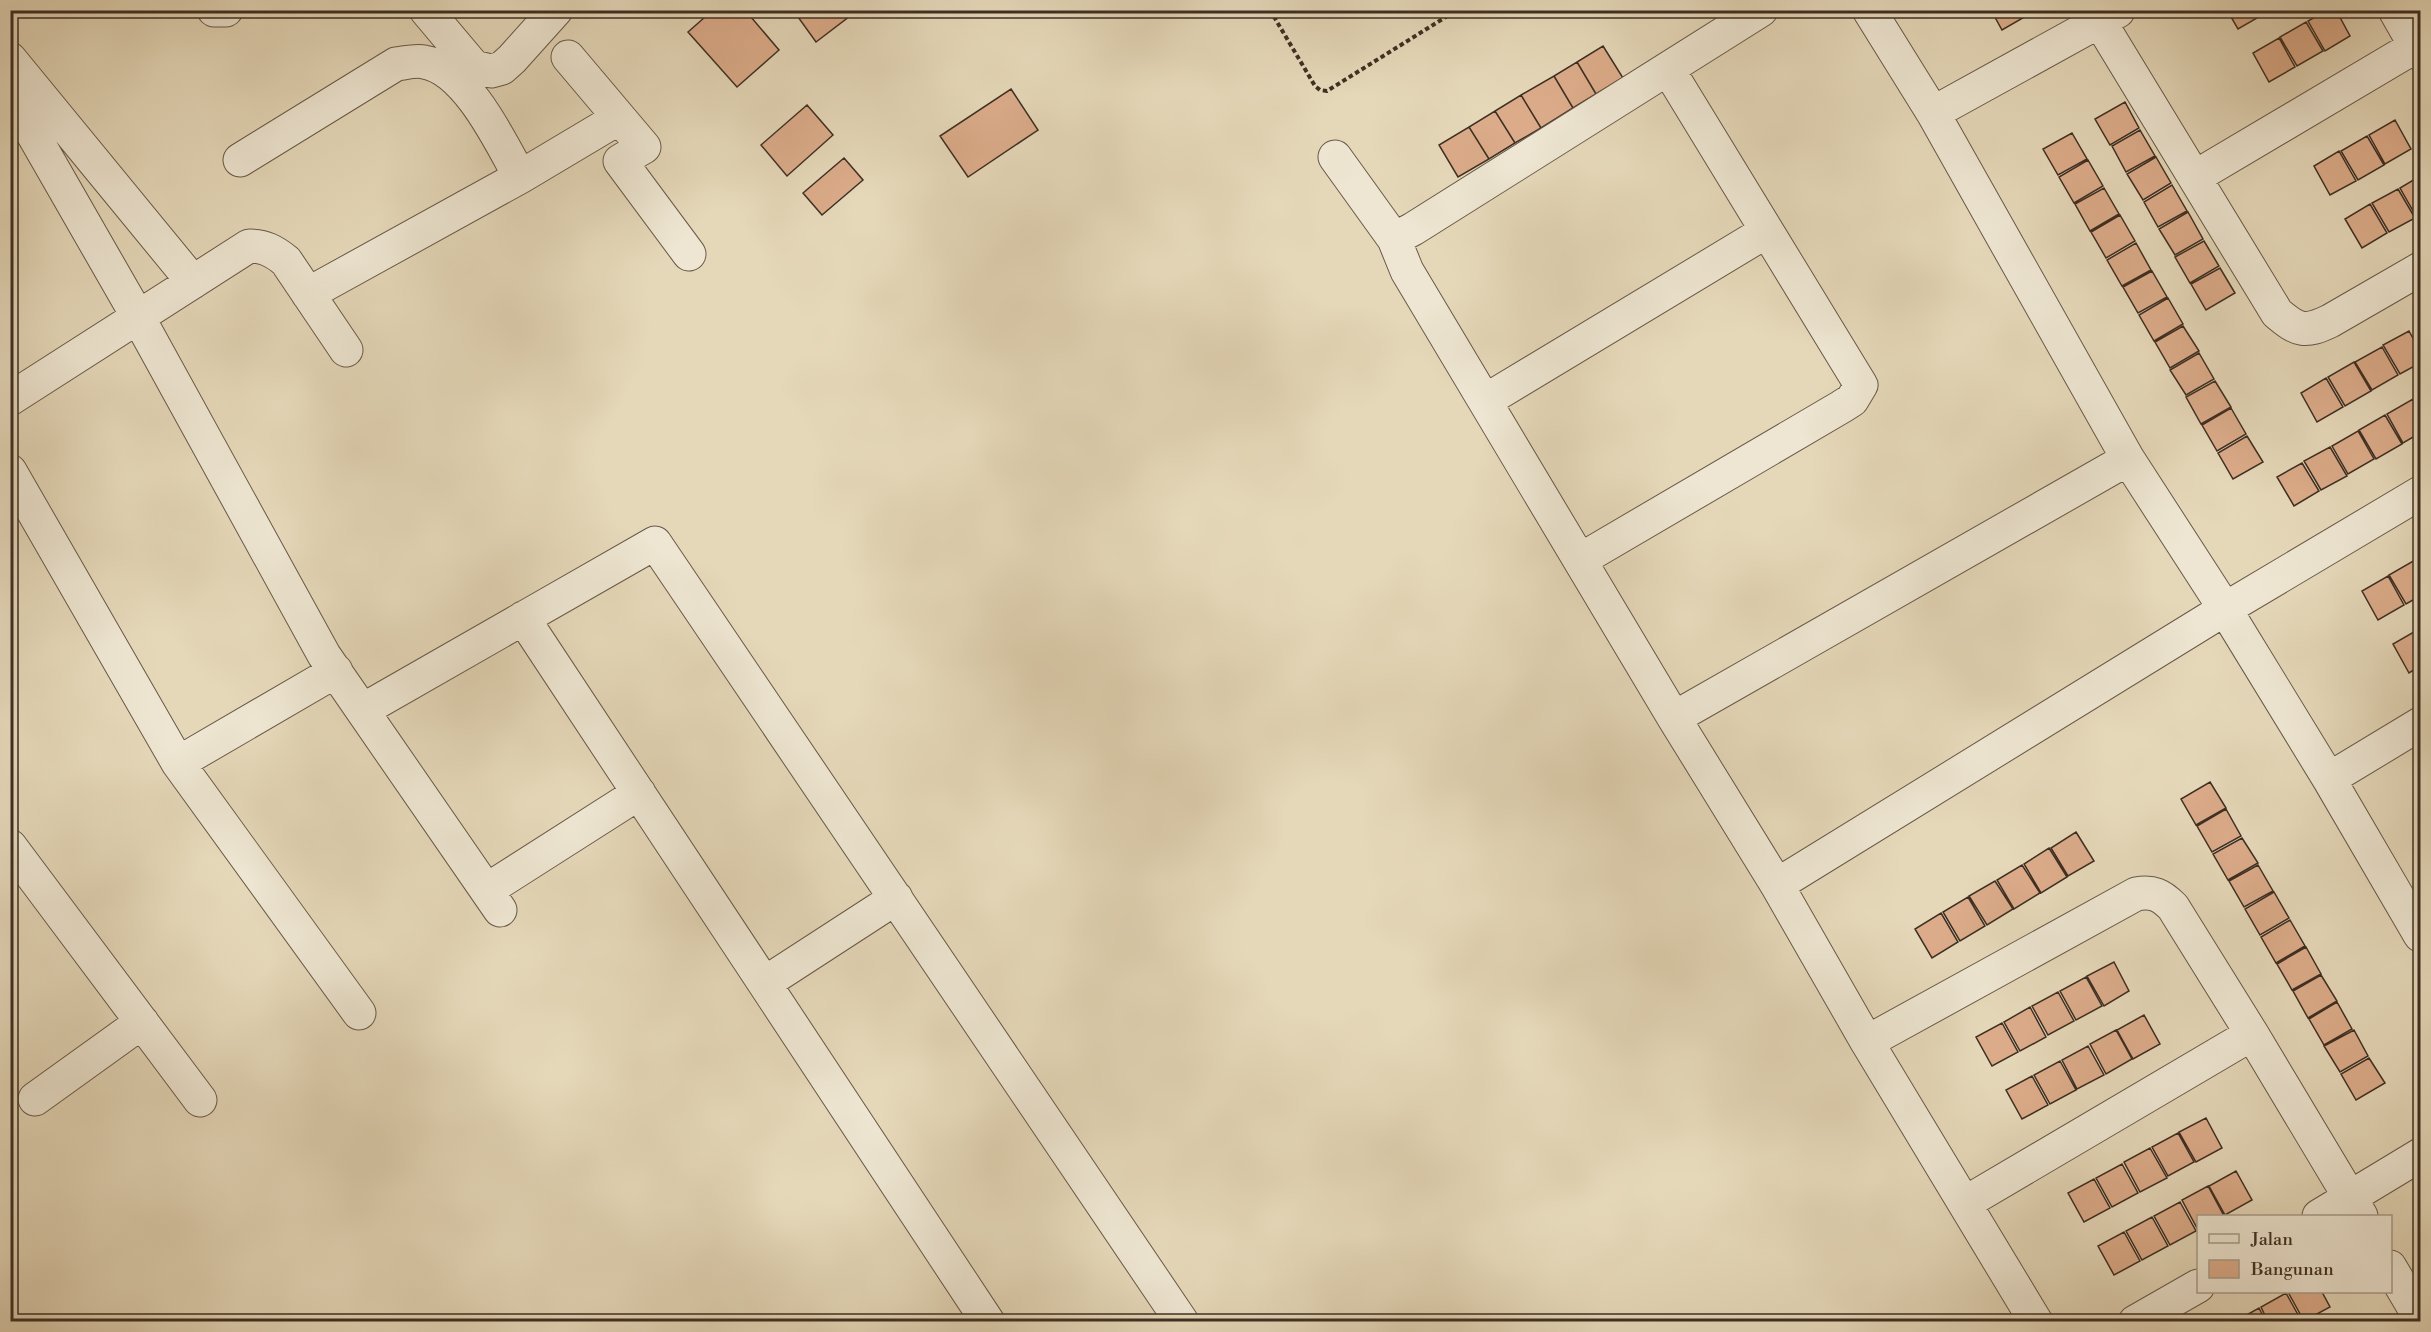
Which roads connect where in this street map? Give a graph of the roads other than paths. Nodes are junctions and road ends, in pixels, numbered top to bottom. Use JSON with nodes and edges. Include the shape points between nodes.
{"nodes":[{"id":1,"x":214,"y":10,"type":"edge"},
{"id":2,"x":226,"y":10,"type":"edge"},
{"id":3,"x":426,"y":10,"type":"edge"},
{"id":4,"x":556,"y":10,"type":"edge"},
{"id":5,"x":1761,"y":10,"type":"edge"},
{"id":6,"x":1869,"y":10,"type":"edge"},
{"id":7,"x":2395,"y":10,"type":"edge"},
{"id":8,"x":2110,"y":16,"type":"edge"},
{"id":9,"x":2418,"y":50,"type":"edge"},
{"id":10,"x":568,"y":57,"type":"dead end"},
{"id":11,"x":10,"y":59,"type":"edge"},
{"id":12,"x":1668,"y":69,"type":"junction"},
{"id":13,"x":10,"y":94,"type":"edge"},
{"id":14,"x":1933,"y":113,"type":"junction"},
{"id":15,"x":608,"y":125,"type":"junction"},
{"id":16,"x":1335,"y":157,"type":"dead end"},
{"id":17,"x":240,"y":160,"type":"dead end"},
{"id":18,"x":520,"y":177,"type":"junction"},
{"id":19,"x":2195,"y":177,"type":"junction"},
{"id":20,"x":1767,"y":231,"type":"junction"},
{"id":21,"x":1394,"y":239,"type":"junction"},
{"id":22,"x":689,"y":254,"type":"dead end"},
{"id":23,"x":2421,"y":269,"type":"edge"},
{"id":24,"x":193,"y":282,"type":"junction"},
{"id":25,"x":308,"y":294,"type":"junction"},
{"id":26,"x":138,"y":317,"type":"junction"},
{"id":27,"x":346,"y":350,"type":"dead end"},
{"id":28,"x":10,"y":399,"type":"edge"},
{"id":29,"x":1485,"y":401,"type":"junction"},
{"id":30,"x":2128,"y":459,"type":"junction"},
{"id":31,"x":10,"y":471,"type":"edge"},
{"id":32,"x":2421,"y":493,"type":"edge"},
{"id":33,"x":1580,"y":560,"type":"junction"},
{"id":34,"x":2224,"y":609,"type":"junction"},
{"id":35,"x":523,"y":618,"type":"junction"},
{"id":36,"x":336,"y":671,"type":"junction"},
{"id":37,"x":363,"y":710,"type":"junction"},
{"id":38,"x":1674,"y":718,"type":"junction"},
{"id":39,"x":2421,"y":724,"type":"edge"},
{"id":40,"x":178,"y":763,"type":"junction"},
{"id":41,"x":2329,"y":779,"type":"junction"},
{"id":42,"x":639,"y":793,"type":"junction"},
{"id":43,"x":10,"y":846,"type":"edge"},
{"id":44,"x":1777,"y":885,"type":"junction"},
{"id":45,"x":896,"y":898,"type":"junction"},
{"id":46,"x":2421,"y":935,"type":"edge"},
{"id":47,"x":765,"y":983,"type":"junction"},
{"id":48,"x":359,"y":1013,"type":"dead end"},
{"id":49,"x":142,"y":1022,"type":"junction"},
{"id":50,"x":2252,"y":1034,"type":"junction"},
{"id":51,"x":1867,"y":1041,"type":"junction"},
{"id":52,"x":34,"y":1100,"type":"dead end"},
{"id":53,"x":200,"y":1100,"type":"dead end"},
{"id":54,"x":2421,"y":1155,"type":"edge"},
{"id":55,"x":1965,"y":1203,"type":"junction"},
{"id":56,"x":2355,"y":1208,"type":"edge"},
{"id":57,"x":2324,"y":1215,"type":"edge"},
{"id":58,"x":2392,"y":1269,"type":"edge"},
{"id":59,"x":2197,"y":1287,"type":"edge"},
{"id":60,"x":2421,"y":1318,"type":"edge"},
{"id":61,"x":988,"y":1322,"type":"edge"},
{"id":62,"x":1182,"y":1322,"type":"edge"},
{"id":63,"x":2036,"y":1322,"type":"edge"},
{"id":64,"x":2136,"y":1322,"type":"edge"}],
"edges":[{"from":1,"to":2,"type":"street"},
{"from":3,"to":4,"type":"street","via":[[474,67],[491,71],[512,59]]},
{"from":5,"to":12,"type":"street"},
{"from":6,"to":14,"type":"street"},
{"from":7,"to":9,"type":"street"},
{"from":8,"to":14,"type":"street"},
{"from":8,"to":19,"type":"street"},
{"from":9,"to":19,"type":"street"},
{"from":10,"to":15,"type":"street"},
{"from":11,"to":24,"type":"street"},
{"from":12,"to":20,"type":"street"},
{"from":12,"to":21,"type":"street"},
{"from":13,"to":26,"type":"street"},
{"from":14,"to":30,"type":"street"},
{"from":15,"to":18,"type":"street"},
{"from":15,"to":22,"type":"street","via":[[620,161]]},
{"from":16,"to":21,"type":"street"},
{"from":17,"to":18,"type":"street","via":[[396,64],[425,62],[456,78]]},
{"from":18,"to":25,"type":"street"},
{"from":19,"to":23,"type":"street","via":[[2277,313],[2294,327],[2315,328]]},
{"from":20,"to":29,"type":"street"},
{"from":20,"to":33,"type":"street","via":[[1861,385],[1852,400]]},
{"from":21,"to":29,"type":"street","via":[[1407,271]]},
{"from":24,"to":25,"type":"street","via":[[249,246],[263,247],[286,261]]},
{"from":24,"to":26,"type":"street"},
{"from":25,"to":27,"type":"street"},
{"from":26,"to":28,"type":"street"},
{"from":26,"to":36,"type":"street"},
{"from":29,"to":33,"type":"street"},
{"from":30,"to":34,"type":"street"},
{"from":30,"to":38,"type":"street"},
{"from":31,"to":40,"type":"street"},
{"from":32,"to":34,"type":"street"},
{"from":33,"to":38,"type":"street"},
{"from":34,"to":41,"type":"street"},
{"from":34,"to":44,"type":"street"},
{"from":35,"to":37,"type":"street"},
{"from":35,"to":42,"type":"street"},
{"from":35,"to":45,"type":"street","via":[[655,543]]},
{"from":36,"to":37,"type":"street"},
{"from":36,"to":40,"type":"street"},
{"from":37,"to":42,"type":"street","via":[[494,900]]},
{"from":38,"to":44,"type":"street"},
{"from":39,"to":41,"type":"street"},
{"from":40,"to":48,"type":"street"},
{"from":41,"to":46,"type":"street"},
{"from":42,"to":47,"type":"street"},
{"from":43,"to":49,"type":"street"},
{"from":44,"to":51,"type":"street"},
{"from":45,"to":47,"type":"street"},
{"from":45,"to":62,"type":"street"},
{"from":47,"to":61,"type":"street"},
{"from":49,"to":52,"type":"street"},
{"from":49,"to":53,"type":"street"},
{"from":50,"to":51,"type":"street","via":[[2173,907],[2148,892],[2136,894]]},
{"from":50,"to":55,"type":"street"},
{"from":50,"to":56,"type":"street"},
{"from":51,"to":55,"type":"street"},
{"from":54,"to":56,"type":"street"},
{"from":55,"to":63,"type":"street"},
{"from":56,"to":57,"type":"street"},
{"from":58,"to":60,"type":"street"},
{"from":59,"to":64,"type":"street"}]}
